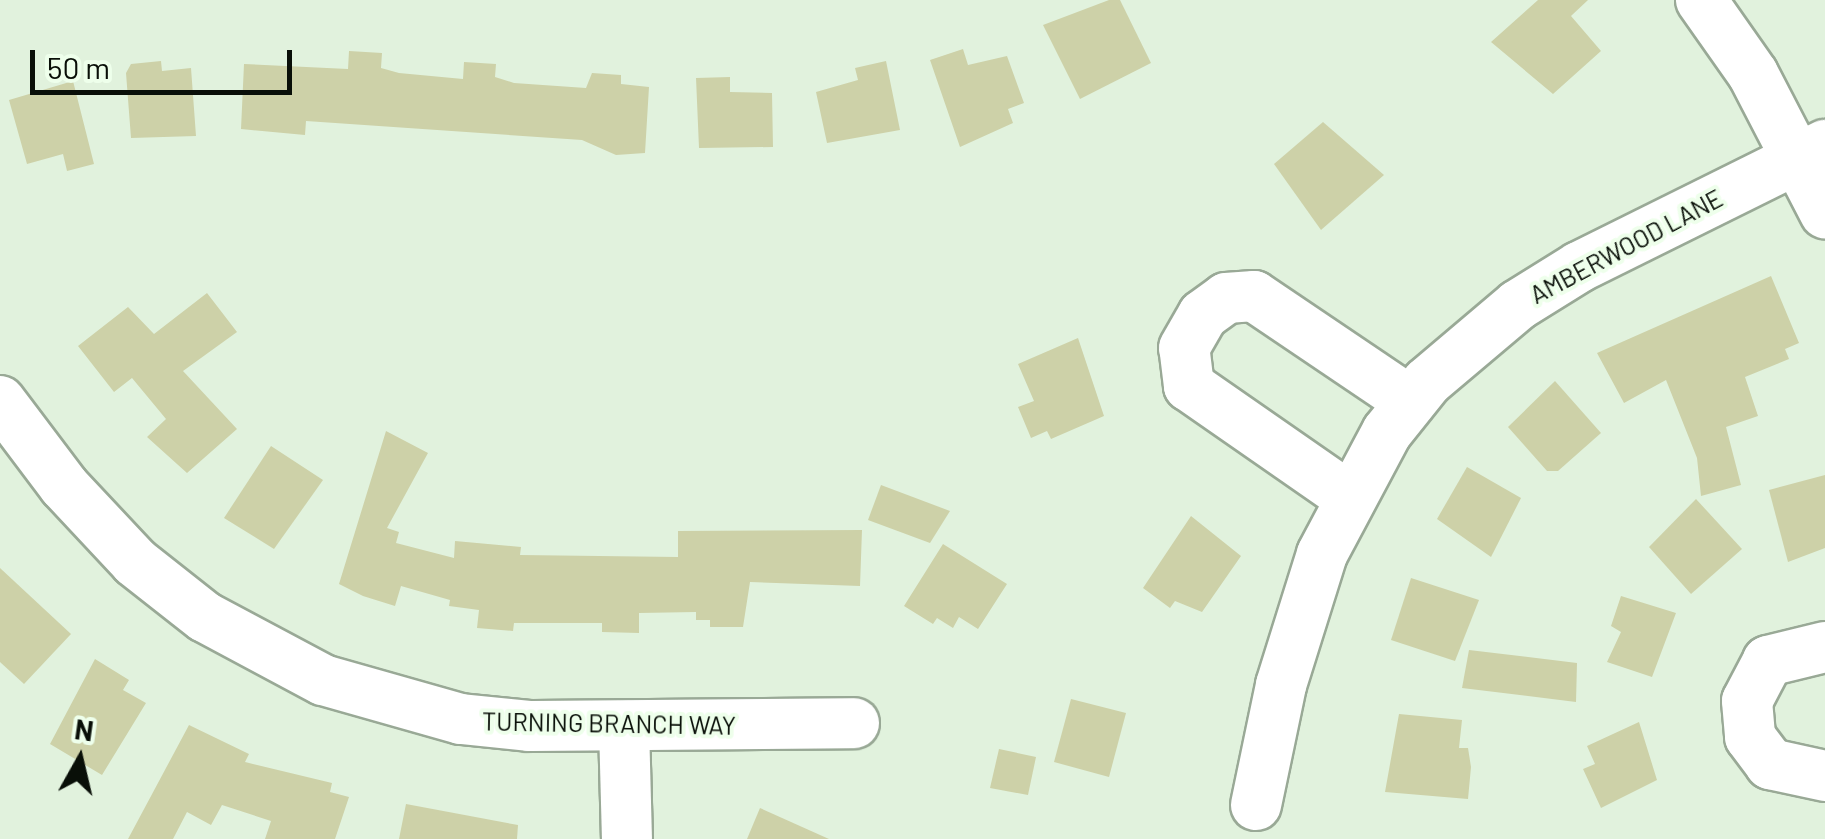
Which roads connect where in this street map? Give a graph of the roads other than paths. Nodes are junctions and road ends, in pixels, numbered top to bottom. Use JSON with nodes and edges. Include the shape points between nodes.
{"nodes":[{"id":1,"x":1701,"y":0,"type":"edge"},
{"id":2,"x":1811,"y":151,"type":"edge"},
{"id":3,"x":1825,"y":213,"type":"edge"},
{"id":4,"x":0,"y":401,"type":"edge"},
{"id":5,"x":1411,"y":402,"type":"junction"},
{"id":6,"x":1349,"y":497,"type":"junction"},
{"id":7,"x":1825,"y":647,"type":"edge"},
{"id":8,"x":854,"y":722,"type":"dead end"},
{"id":9,"x":624,"y":726,"type":"junction"},
{"id":10,"x":1825,"y":776,"type":"edge"},
{"id":11,"x":1256,"y":805,"type":"dead end"},
{"id":12,"x":627,"y":839,"type":"edge"}],
"edges":[{"from":1,"to":2,"type":"street"},
{"from":2,"to":3,"type":"street"},
{"from":2,"to":5,"type":"street","name":"AMBERWOOD LANE","via":[[1518,304]]},
{"from":4,"to":9,"type":"street","name":"TURNING BRANCH WAY","via":[[64,486],[135,562],[263,652],[386,702],[462,719]]},
{"from":5,"to":6,"type":"street","name":"AMBERWOOD LANE"},
{"from":5,"to":6,"type":"street","via":[[1254,296],[1226,298],[1203,314],[1184,348],[1189,386]]},
{"from":6,"to":11,"type":"street","name":"AMBERWOOD LANE","via":[[1322,554],[1281,685]]},
{"from":7,"to":10,"type":"street","via":[[1768,660],[1747,701],[1750,737],[1770,764]]},
{"from":8,"to":9,"type":"street","name":"TURNING BRANCH WAY"},
{"from":9,"to":12,"type":"street"}]}
